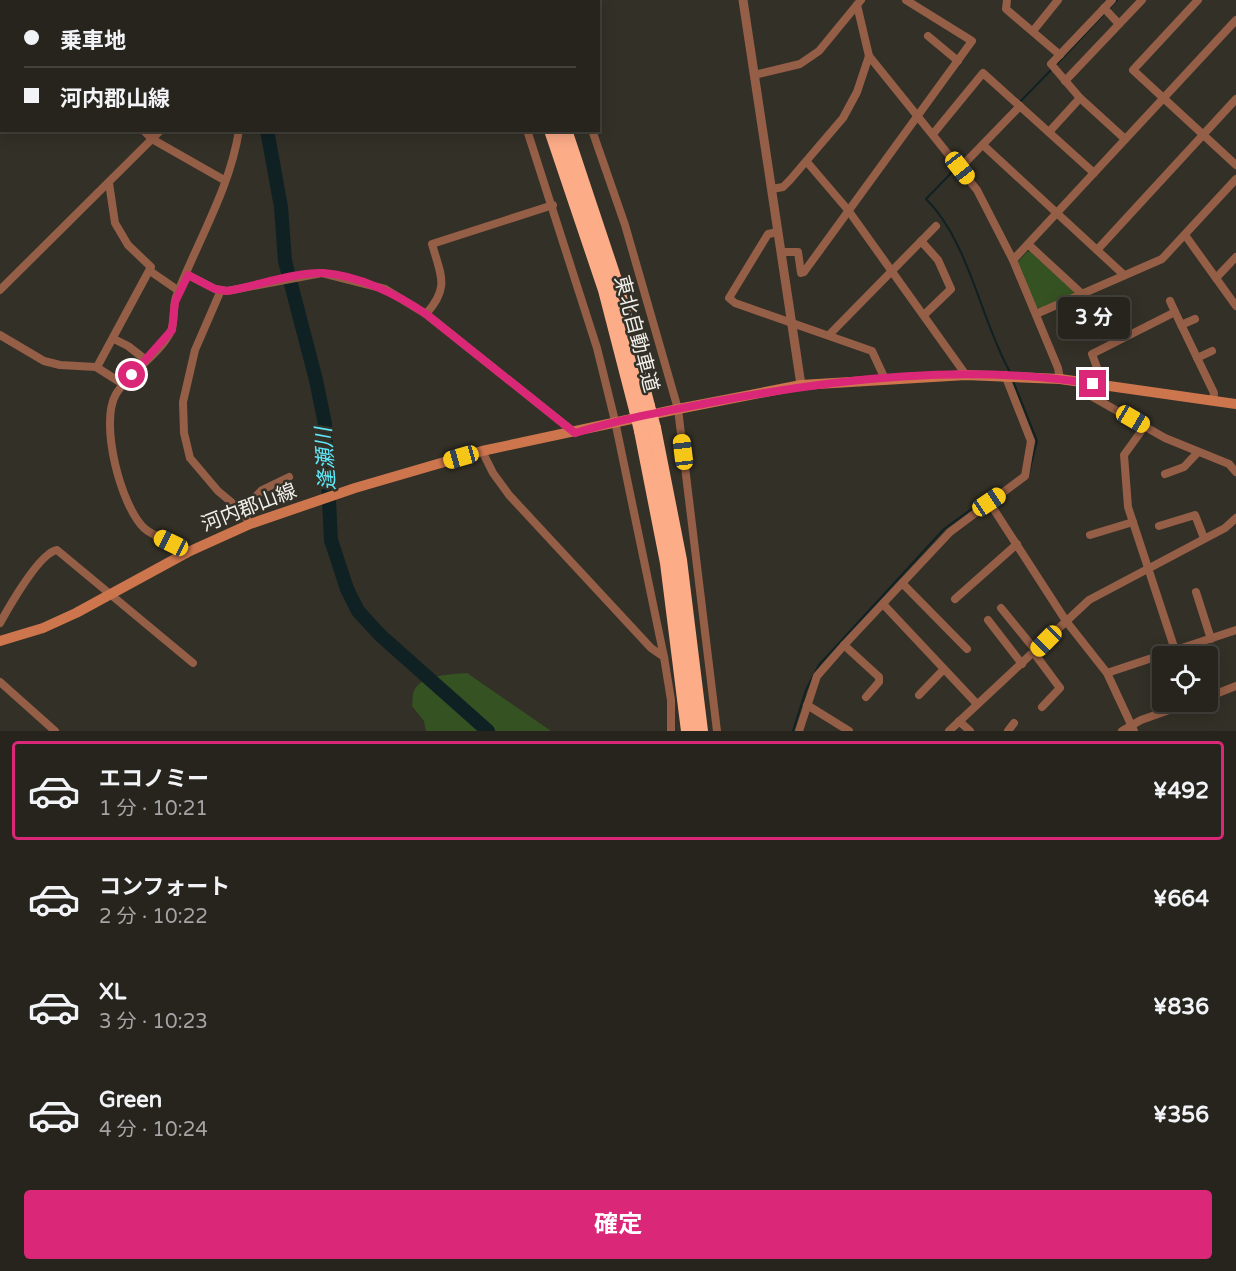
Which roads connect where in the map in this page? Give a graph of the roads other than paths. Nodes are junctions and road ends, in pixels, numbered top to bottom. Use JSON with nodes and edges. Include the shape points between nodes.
{"nodes":[{"id":1,"x":743,"y":0,"type":"edge"},
{"id":2,"x":906,"y":0,"type":"edge"},
{"id":3,"x":1007,"y":0,"type":"edge"},
{"id":4,"x":1058,"y":0,"type":"edge"},
{"id":5,"x":1112,"y":0,"type":"edge"},
{"id":6,"x":1142,"y":0,"type":"edge"},
{"id":7,"x":1198,"y":0,"type":"edge"},
{"id":8,"x":859,"y":2,"type":"edge"},
{"id":9,"x":1106,"y":10,"type":"junction"},
{"id":10,"x":1236,"y":20,"type":"edge"},
{"id":11,"x":1119,"y":24,"type":"junction"},
{"id":12,"x":1032,"y":31,"type":"junction"},
{"id":13,"x":928,"y":36,"type":"dead end"},
{"id":14,"x":1060,"y":55,"type":"junction"},
{"id":15,"x":869,"y":56,"type":"junction"},
{"id":16,"x":958,"y":61,"type":"junction"},
{"id":17,"x":754,"y":75,"type":"junction"},
{"id":18,"x":1065,"y":81,"type":"junction"},
{"id":19,"x":1080,"y":98,"type":"junction"},
{"id":20,"x":1164,"y":99,"type":"junction"},
{"id":21,"x":1236,"y":99,"type":"edge"},
{"id":22,"x":1018,"y":104,"type":"junction"},
{"id":23,"x":917,"y":117,"type":"junction"},
{"id":24,"x":145,"y":132,"type":"edge"},
{"id":25,"x":159,"y":132,"type":"edge"},
{"id":26,"x":238,"y":132,"type":"edge"},
{"id":27,"x":528,"y":132,"type":"edge"},
{"id":28,"x":552,"y":132,"type":"edge"},
{"id":29,"x":566,"y":132,"type":"edge"},
{"id":30,"x":593,"y":132,"type":"edge"},
{"id":31,"x":1049,"y":132,"type":"junction"},
{"id":32,"x":933,"y":134,"type":"junction"},
{"id":33,"x":1203,"y":135,"type":"junction"},
{"id":34,"x":152,"y":139,"type":"junction"},
{"id":35,"x":1125,"y":139,"type":"junction"},
{"id":36,"x":983,"y":145,"type":"junction"},
{"id":37,"x":807,"y":162,"type":"junction"},
{"id":38,"x":1236,"y":165,"type":"edge"},
{"id":39,"x":958,"y":166,"type":"junction"},
{"id":40,"x":1094,"y":173,"type":"junction"},
{"id":41,"x":1236,"y":179,"type":"edge"},
{"id":42,"x":224,"y":180,"type":"junction"},
{"id":43,"x":109,"y":183,"type":"junction"},
{"id":44,"x":772,"y":189,"type":"junction"},
{"id":45,"x":553,"y":206,"type":"junction"},
{"id":46,"x":848,"y":210,"type":"junction"},
{"id":47,"x":1058,"y":213,"type":"junction"},
{"id":48,"x":936,"y":226,"type":"dead end"},
{"id":49,"x":778,"y":232,"type":"junction"},
{"id":50,"x":1185,"y":235,"type":"junction"},
{"id":51,"x":921,"y":241,"type":"junction"},
{"id":52,"x":1029,"y":244,"type":"junction"},
{"id":53,"x":1097,"y":250,"type":"junction"},
{"id":54,"x":782,"y":252,"type":"junction"},
{"id":55,"x":1236,"y":257,"type":"edge"},
{"id":56,"x":1013,"y":260,"type":"junction"},
{"id":57,"x":891,"y":269,"type":"junction"},
{"id":58,"x":150,"y":271,"type":"junction"},
{"id":59,"x":188,"y":275,"type":"junction"},
{"id":60,"x":1124,"y":275,"type":"junction"},
{"id":61,"x":1216,"y":278,"type":"junction"},
{"id":62,"x":0,"y":290,"type":"edge"},
{"id":63,"x":222,"y":290,"type":"junction"},
{"id":64,"x":179,"y":291,"type":"junction"},
{"id":65,"x":1082,"y":294,"type":"junction"},
{"id":66,"x":1170,"y":301,"type":"dead end"},
{"id":67,"x":1236,"y":306,"type":"edge"},
{"id":68,"x":1175,"y":312,"type":"junction"},
{"id":69,"x":426,"y":314,"type":"junction"},
{"id":70,"x":1036,"y":314,"type":"junction"},
{"id":71,"x":924,"y":315,"type":"junction"},
{"id":72,"x":1195,"y":319,"type":"dead end"},
{"id":73,"x":792,"y":323,"type":"junction"},
{"id":74,"x":1181,"y":325,"type":"junction"},
{"id":75,"x":0,"y":335,"type":"edge"},
{"id":76,"x":829,"y":335,"type":"junction"},
{"id":77,"x":114,"y":339,"type":"junction"},
{"id":78,"x":1212,"y":351,"type":"dead end"},
{"id":79,"x":1197,"y":358,"type":"junction"},
{"id":80,"x":146,"y":360,"type":"junction"},
{"id":81,"x":97,"y":367,"type":"junction"},
{"id":82,"x":966,"y":375,"type":"junction"},
{"id":83,"x":1010,"y":375,"type":"junction"},
{"id":84,"x":885,"y":379,"type":"junction"},
{"id":85,"x":1060,"y":379,"type":"junction"},
{"id":86,"x":123,"y":384,"type":"junction"},
{"id":87,"x":801,"y":385,"type":"junction"},
{"id":88,"x":1096,"y":385,"type":"junction"},
{"id":89,"x":1214,"y":401,"type":"junction"},
{"id":90,"x":1235,"y":407,"type":"edge"},
{"id":91,"x":642,"y":408,"type":"junction"},
{"id":92,"x":678,"y":409,"type":"junction"},
{"id":93,"x":615,"y":421,"type":"junction"},
{"id":94,"x":1144,"y":426,"type":"junction"},
{"id":95,"x":647,"y":430,"type":"junction"},
{"id":96,"x":575,"y":433,"type":"junction"},
{"id":97,"x":482,"y":452,"type":"junction"},
{"id":98,"x":1198,"y":452,"type":"junction"},
{"id":99,"x":1236,"y":472,"type":"edge"},
{"id":100,"x":1165,"y":474,"type":"dead end"},
{"id":101,"x":289,"y":477,"type":"dead end"},
{"id":102,"x":989,"y":502,"type":"junction"},
{"id":103,"x":242,"y":511,"type":"junction"},
{"id":104,"x":1236,"y":518,"type":"edge"},
{"id":105,"x":1133,"y":522,"type":"junction"},
{"id":106,"x":250,"y":524,"type":"junction"},
{"id":107,"x":1159,"y":526,"type":"dead end"},
{"id":108,"x":1090,"y":536,"type":"dead end"},
{"id":109,"x":1204,"y":538,"type":"junction"},
{"id":110,"x":1017,"y":544,"type":"junction"},
{"id":111,"x":188,"y":552,"type":"junction"},
{"id":112,"x":1147,"y":567,"type":"junction"},
{"id":113,"x":902,"y":583,"type":"junction"},
{"id":114,"x":1196,"y":592,"type":"dead end"},
{"id":115,"x":111,"y":595,"type":"junction"},
{"id":116,"x":955,"y":599,"type":"dead end"},
{"id":117,"x":883,"y":604,"type":"junction"},
{"id":118,"x":1001,"y":608,"type":"dead end"},
{"id":119,"x":988,"y":620,"type":"dead end"},
{"id":120,"x":1066,"y":621,"type":"junction"},
{"id":121,"x":0,"y":624,"type":"edge"},
{"id":122,"x":1236,"y":630,"type":"edge"},
{"id":123,"x":1211,"y":639,"type":"junction"},
{"id":124,"x":0,"y":641,"type":"edge"},
{"id":125,"x":844,"y":645,"type":"junction"},
{"id":126,"x":1171,"y":646,"type":"edge"},
{"id":127,"x":1192,"y":646,"type":"edge"},
{"id":128,"x":967,"y":649,"type":"dead end"},
{"id":129,"x":1035,"y":652,"type":"junction"},
{"id":130,"x":664,"y":657,"type":"junction"},
{"id":131,"x":1152,"y":659,"type":"edge"},
{"id":132,"x":193,"y":663,"type":"dead end"},
{"id":133,"x":1022,"y":664,"type":"junction"},
{"id":134,"x":944,"y":669,"type":"junction"},
{"id":135,"x":1107,"y":673,"type":"junction"},
{"id":136,"x":0,"y":682,"type":"edge"},
{"id":137,"x":1236,"y":686,"type":"edge"},
{"id":138,"x":1218,"y":693,"type":"edge"},
{"id":139,"x":919,"y":695,"type":"dead end"},
{"id":140,"x":866,"y":697,"type":"dead end"},
{"id":141,"x":977,"y":704,"type":"junction"},
{"id":142,"x":807,"y":705,"type":"junction"},
{"id":143,"x":1042,"y":707,"type":"dead end"},
{"id":144,"x":1168,"y":712,"type":"edge"},
{"id":145,"x":959,"y":721,"type":"junction"},
{"id":146,"x":1014,"y":723,"type":"dead end"},
{"id":147,"x":1132,"y":728,"type":"edge"},
{"id":148,"x":55,"y":731,"type":"edge"},
{"id":149,"x":671,"y":731,"type":"edge"},
{"id":150,"x":688,"y":731,"type":"edge"},
{"id":151,"x":701,"y":731,"type":"edge"},
{"id":152,"x":717,"y":731,"type":"edge"},
{"id":153,"x":799,"y":731,"type":"edge"},
{"id":154,"x":849,"y":731,"type":"edge"},
{"id":155,"x":949,"y":731,"type":"edge"},
{"id":156,"x":970,"y":731,"type":"edge"},
{"id":157,"x":1008,"y":731,"type":"edge"},
{"id":158,"x":1122,"y":731,"type":"edge"}],
"edges":[{"from":1,"to":17,"type":"street"},
{"from":2,"to":16,"type":"street","via":[[972,41]]},
{"from":3,"to":12,"type":"street","via":[[1006,9]]},
{"from":4,"to":12,"type":"street"},
{"from":5,"to":9,"type":"street"},
{"from":6,"to":11,"type":"street"},
{"from":7,"to":20,"type":"street","via":[[1133,70]]},
{"from":8,"to":15,"type":"street"},
{"from":8,"to":17,"type":"street","via":[[819,51],[800,64]]},
{"from":9,"to":11,"type":"street"},
{"from":9,"to":14,"type":"street"},
{"from":10,"to":20,"type":"street"},
{"from":11,"to":18,"type":"street"},
{"from":12,"to":14,"type":"street"},
{"from":13,"to":16,"type":"street"},
{"from":14,"to":18,"type":"street","via":[[1051,64]]},
{"from":15,"to":23,"type":"street"},
{"from":15,"to":37,"type":"street","via":[[851,105]]},
{"from":16,"to":23,"type":"street"},
{"from":17,"to":44,"type":"street"},
{"from":18,"to":19,"type":"street"},
{"from":19,"to":31,"type":"street"},
{"from":19,"to":35,"type":"street"},
{"from":20,"to":33,"type":"street"},
{"from":20,"to":35,"type":"street"},
{"from":21,"to":33,"type":"street"},
{"from":22,"to":31,"type":"street"},
{"from":22,"to":32,"type":"street","via":[[982,73]]},
{"from":22,"to":36,"type":"street"},
{"from":23,"to":32,"type":"street"},
{"from":23,"to":46,"type":"street"},
{"from":24,"to":34,"type":"street"},
{"from":25,"to":34,"type":"street"},
{"from":26,"to":42,"type":"street"},
{"from":27,"to":45,"type":"street"},
{"from":28,"to":91,"type":"highway","name":"東北自動車道"},
{"from":29,"to":91,"type":"highway","name":"東北自動車道","via":[[617,286]]},
{"from":30,"to":92,"type":"street","via":[[626,225]]},
{"from":31,"to":40,"type":"street"},
{"from":32,"to":39,"type":"street"},
{"from":33,"to":38,"type":"street"},
{"from":33,"to":53,"type":"street"},
{"from":34,"to":42,"type":"street"},
{"from":34,"to":43,"type":"street"},
{"from":35,"to":40,"type":"street"},
{"from":36,"to":39,"type":"street"},
{"from":36,"to":47,"type":"street"},
{"from":37,"to":44,"type":"street","via":[[783,187]]},
{"from":37,"to":46,"type":"street"},
{"from":39,"to":56,"type":"street","via":[[988,210]]},
{"from":40,"to":47,"type":"street"},
{"from":41,"to":50,"type":"street"},
{"from":42,"to":59,"type":"street"},
{"from":43,"to":58,"type":"street","via":[[115,223],[128,245],[151,267]]},
{"from":43,"to":62,"type":"street"},
{"from":44,"to":49,"type":"street"},
{"from":45,"to":69,"type":"street","via":[[432,244],[443,284],[437,302]]},
{"from":45,"to":93,"type":"street"},
{"from":46,"to":54,"type":"street","via":[[804,272],[801,273],[798,252]]},
{"from":46,"to":57,"type":"street"},
{"from":47,"to":52,"type":"street"},
{"from":47,"to":53,"type":"street"},
{"from":48,"to":51,"type":"street"},
{"from":49,"to":54,"type":"street"},
{"from":49,"to":73,"type":"street","via":[[768,234],[729,298]]},
{"from":50,"to":60,"type":"street","via":[[1162,259]]},
{"from":50,"to":61,"type":"street"},
{"from":51,"to":57,"type":"street"},
{"from":51,"to":71,"type":"street","via":[[938,260],[951,289]]},
{"from":52,"to":56,"type":"street"},
{"from":52,"to":65,"type":"street"},
{"from":53,"to":60,"type":"street"},
{"from":54,"to":73,"type":"street"},
{"from":55,"to":61,"type":"street"},
{"from":56,"to":70,"type":"street"},
{"from":57,"to":71,"type":"street"},
{"from":57,"to":76,"type":"street"},
{"from":58,"to":64,"type":"street"},
{"from":58,"to":77,"type":"street"},
{"from":59,"to":63,"type":"street"},
{"from":59,"to":64,"type":"street"},
{"from":60,"to":65,"type":"street"},
{"from":61,"to":67,"type":"street"},
{"from":63,"to":69,"type":"street","via":[[327,274],[379,287]]},
{"from":63,"to":103,"type":"street","via":[[195,350],[183,402],[184,433],[190,458],[218,491]]},
{"from":64,"to":80,"type":"street","via":[[172,330]]},
{"from":65,"to":70,"type":"street"},
{"from":66,"to":68,"type":"street"},
{"from":68,"to":74,"type":"street"},
{"from":68,"to":88,"type":"street","via":[[1092,354],[1100,376]]},
{"from":69,"to":96,"type":"street"},
{"from":70,"to":85,"type":"street"},
{"from":71,"to":82,"type":"street"},
{"from":72,"to":74,"type":"street"},
{"from":73,"to":76,"type":"street"},
{"from":73,"to":87,"type":"street"},
{"from":74,"to":79,"type":"street"},
{"from":75,"to":81,"type":"street","via":[[52,364]]},
{"from":76,"to":84,"type":"street","via":[[872,351]]},
{"from":77,"to":80,"type":"street"},
{"from":77,"to":81,"type":"street"},
{"from":78,"to":79,"type":"street"},
{"from":79,"to":89,"type":"street"},
{"from":80,"to":86,"type":"street"},
{"from":81,"to":86,"type":"street"},
{"from":82,"to":83,"type":"main road","name":"河内郡山線"},
{"from":82,"to":84,"type":"main road","name":"河内郡山線"},
{"from":83,"to":85,"type":"main road","name":"河内郡山線"},
{"from":83,"to":102,"type":"street","via":[[1031,450],[1023,478]]},
{"from":84,"to":87,"type":"main road","name":"河内郡山線"},
{"from":85,"to":88,"type":"main road","name":"河内郡山線"},
{"from":86,"to":111,"type":"street","via":[[111,413],[119,483],[131,511],[145,529]]},
{"from":87,"to":92,"type":"main road","name":"河内郡山線"},
{"from":88,"to":89,"type":"main road","name":"河内郡山線"},
{"from":88,"to":94,"type":"street","via":[[1091,396]]},
{"from":89,"to":90,"type":"main road","name":"河内郡山線"},
{"from":91,"to":95,"type":"highway","name":"東北自動車道","bridge":true},
{"from":92,"to":93,"type":"main road","name":"河内郡山線"},
{"from":92,"to":152,"type":"street"},
{"from":93,"to":96,"type":"main road","name":"河内郡山線"},
{"from":93,"to":130,"type":"street"},
{"from":94,"to":98,"type":"street"},
{"from":94,"to":105,"type":"street","via":[[1124,455]]},
{"from":95,"to":150,"type":"highway","name":"東北自動車道"},
{"from":95,"to":151,"type":"highway","name":"東北自動車道","via":[[685,594]]},
{"from":96,"to":97,"type":"main road","name":"河内郡山線"},
{"from":97,"to":106,"type":"main road","name":"河内郡山線","via":[[355,488]]},
{"from":97,"to":130,"type":"street","via":[[509,495],[651,648]]},
{"from":98,"to":99,"type":"street","via":[[1229,464]]},
{"from":98,"to":100,"type":"street","via":[[1184,467]]},
{"from":101,"to":103,"type":"street","via":[[262,490]]},
{"from":102,"to":110,"type":"street"},
{"from":102,"to":113,"type":"street","via":[[950,532]]},
{"from":103,"to":106,"type":"street"},
{"from":104,"to":109,"type":"street"},
{"from":105,"to":108,"type":"street"},
{"from":105,"to":112,"type":"street"},
{"from":106,"to":111,"type":"main road","name":"河内郡山線"},
{"from":107,"to":109,"type":"street","via":[[1195,514]]},
{"from":109,"to":112,"type":"street"},
{"from":110,"to":116,"type":"street"},
{"from":110,"to":120,"type":"street"},
{"from":111,"to":115,"type":"main road","name":"河内郡山線"},
{"from":112,"to":120,"type":"street","via":[[1089,600]]},
{"from":112,"to":126,"type":"street"},
{"from":113,"to":117,"type":"street"},
{"from":113,"to":128,"type":"street"},
{"from":114,"to":123,"type":"street"},
{"from":115,"to":121,"type":"street","via":[[55,550],[38,565]]},
{"from":115,"to":124,"type":"main road","name":"河内郡山線","via":[[43,628]]},
{"from":115,"to":132,"type":"street"},
{"from":117,"to":125,"type":"street"},
{"from":117,"to":134,"type":"street"},
{"from":118,"to":129,"type":"street"},
{"from":119,"to":133,"type":"street"},
{"from":120,"to":129,"type":"street"},
{"from":120,"to":135,"type":"street"},
{"from":122,"to":123,"type":"street"},
{"from":123,"to":127,"type":"street"},
{"from":125,"to":140,"type":"street","via":[[879,677]]},
{"from":125,"to":142,"type":"street","via":[[818,676]]},
{"from":129,"to":133,"type":"street"},
{"from":129,"to":143,"type":"street","via":[[1060,688]]},
{"from":130,"to":149,"type":"street"},
{"from":131,"to":135,"type":"street"},
{"from":133,"to":141,"type":"street"},
{"from":134,"to":139,"type":"street"},
{"from":134,"to":141,"type":"street"},
{"from":135,"to":147,"type":"street"},
{"from":136,"to":148,"type":"street"},
{"from":137,"to":138,"type":"street"},
{"from":141,"to":145,"type":"street"},
{"from":142,"to":153,"type":"street"},
{"from":142,"to":154,"type":"street"},
{"from":144,"to":147,"type":"street"},
{"from":145,"to":155,"type":"street"},
{"from":145,"to":156,"type":"street"},
{"from":146,"to":157,"type":"street"},
{"from":147,"to":158,"type":"street"}]}
